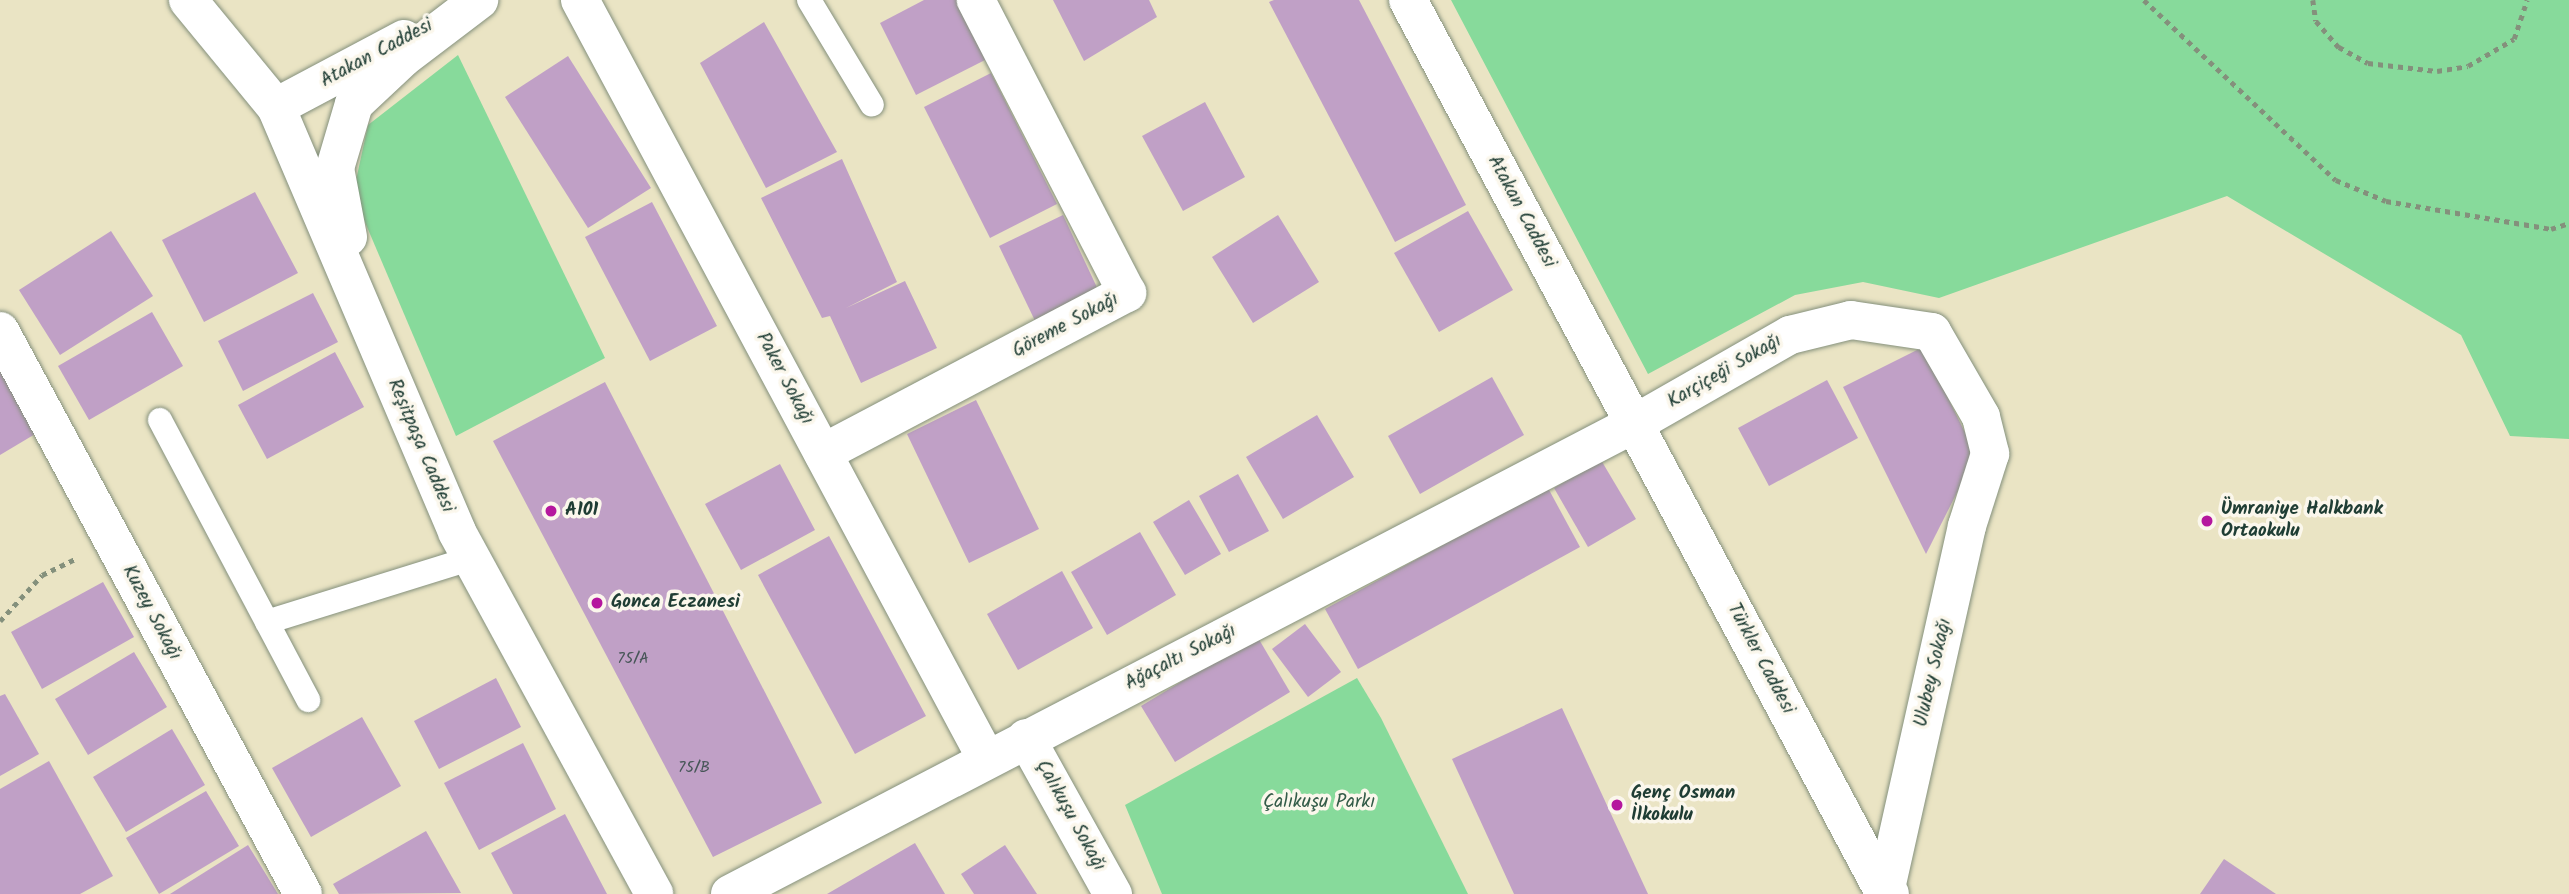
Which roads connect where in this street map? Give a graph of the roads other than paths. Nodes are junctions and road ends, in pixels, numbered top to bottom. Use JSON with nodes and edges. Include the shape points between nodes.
{"nodes":[{"id":1,"x":188,"y":0,"type":"edge"},
{"id":2,"x":479,"y":0,"type":"edge"},
{"id":3,"x":580,"y":0,"type":"edge"},
{"id":4,"x":809,"y":0,"type":"edge"},
{"id":5,"x":976,"y":0,"type":"edge"},
{"id":6,"x":1408,"y":0,"type":"edge"},
{"id":7,"x":872,"y":105,"type":"dead end"},
{"id":8,"x":276,"y":107,"type":"junction"},
{"id":9,"x":360,"y":308,"type":"junction"},
{"id":10,"x":0,"y":331,"type":"edge"},
{"id":11,"x":160,"y":420,"type":"dead end"},
{"id":12,"x":1634,"y":424,"type":"junction"},
{"id":13,"x":823,"y":453,"type":"junction"},
{"id":14,"x":1990,"y":454,"type":"joint"},
{"id":15,"x":472,"y":558,"type":"junction"},
{"id":16,"x":267,"y":622,"type":"junction"},
{"id":17,"x":308,"y":701,"type":"dead end"},
{"id":18,"x":1026,"y":738,"type":"junction"},
{"id":19,"x":986,"y":758,"type":"junction"},
{"id":20,"x":303,"y":894,"type":"edge"},
{"id":21,"x":654,"y":894,"type":"edge"},
{"id":22,"x":730,"y":894,"type":"edge"},
{"id":23,"x":1114,"y":894,"type":"edge"},
{"id":24,"x":1886,"y":894,"type":"edge"}],
"edges":[{"from":1,"to":8,"type":"street","name":"Reşitpaşa Caddesi"},
{"from":2,"to":8,"type":"street","name":"Atakan Caddesi"},
{"from":2,"to":9,"type":"street","via":[[403,58],[354,104],[335,168]]},
{"from":3,"to":13,"type":"street","name":"Paker Sokağı"},
{"from":4,"to":7,"type":"lane"},
{"from":5,"to":13,"type":"street","name":"Göreme Sokağı","via":[[1127,293]]},
{"from":6,"to":12,"type":"street","name":"Atakan Caddesi"},
{"from":8,"to":9,"type":"street","name":"Reşitpaşa Caddesi"},
{"from":9,"to":15,"type":"street","name":"Reşitpaşa Caddesi"},
{"from":10,"to":20,"type":"street","name":"Kuzey Sokağı"},
{"from":11,"to":16,"type":"lane"},
{"from":12,"to":14,"type":"street","name":"Karçiçeği Sokağı","via":[[1790,335],[1851,320],[1932,332],[1981,417]]},
{"from":12,"to":18,"type":"street","name":"Ağaçaltı Sokağı"},
{"from":12,"to":24,"type":"street","name":"Türkler Caddesi"},
{"from":13,"to":19,"type":"street","name":"Paker Sokağı"},
{"from":14,"to":24,"type":"street","name":"Ulubey Sokağı","via":[[1968,526]]},
{"from":15,"to":16,"type":"lane"},
{"from":15,"to":21,"type":"street","name":"Reşitpaşa Caddesi"},
{"from":16,"to":17,"type":"lane"},
{"from":18,"to":19,"type":"street","name":"Ağaçaltı Sokağı"},
{"from":18,"to":23,"type":"street","name":"Çalıkuşu Sokağı"},
{"from":19,"to":22,"type":"street","name":"Ağaçaltı Sokağı"}]}
